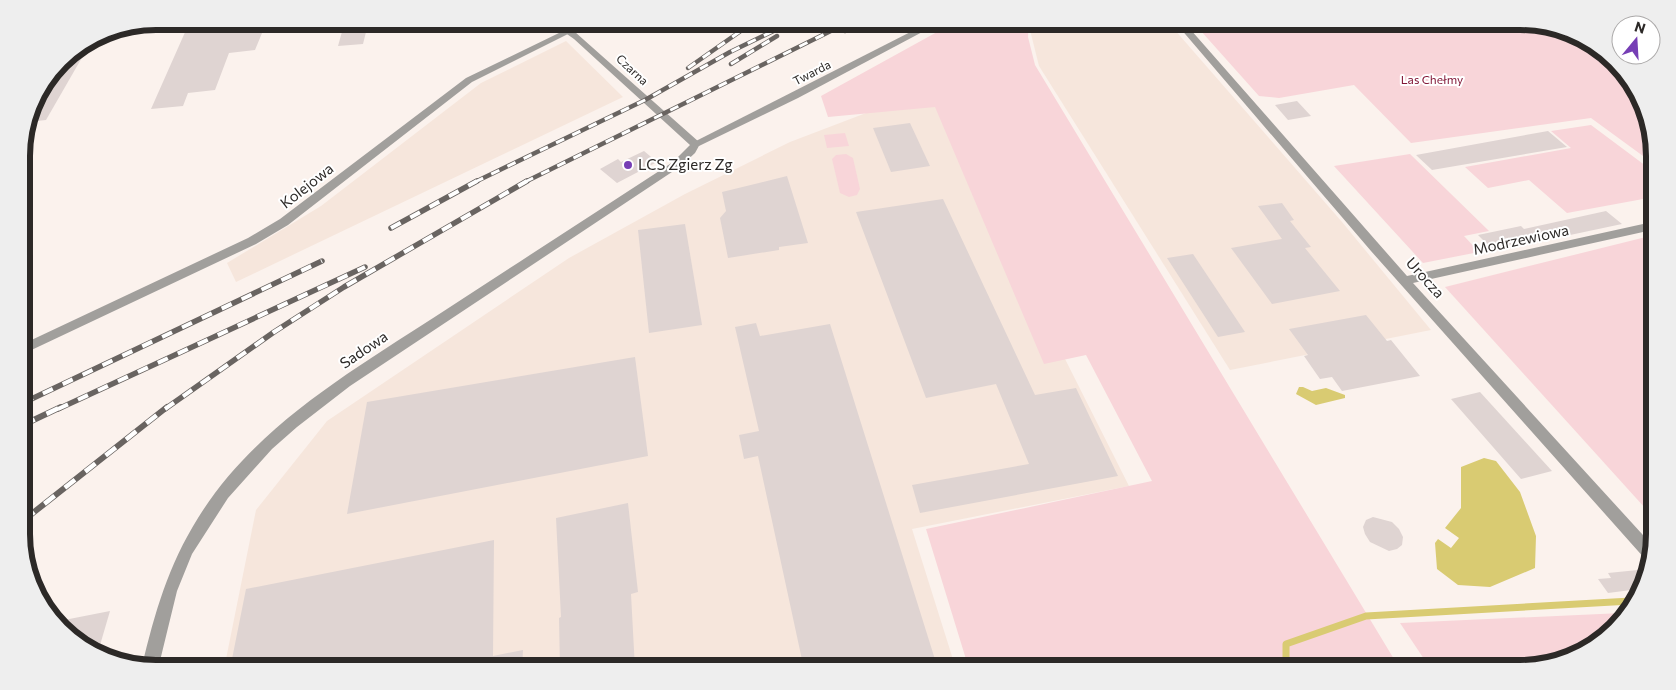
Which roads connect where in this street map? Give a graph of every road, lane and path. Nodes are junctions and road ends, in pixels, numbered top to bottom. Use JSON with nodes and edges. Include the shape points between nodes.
{"nodes":[{"id":1,"x":564,"y":30,"type":"edge"},
{"id":2,"x":573,"y":30,"type":"edge"},
{"id":3,"x":922,"y":30,"type":"edge"},
{"id":4,"x":1186,"y":30,"type":"edge"},
{"id":5,"x":568,"y":32,"type":"junction"},
{"id":6,"x":696,"y":144,"type":"junction"},
{"id":7,"x":1643,"y":228,"type":"dead end"},
{"id":8,"x":1406,"y":280,"type":"junction"},
{"id":9,"x":30,"y":346,"type":"edge"},
{"id":10,"x":1645,"y":548,"type":"edge"},
{"id":11,"x":152,"y":660,"type":"edge"}],
"edges":[{"from":1,"to":5,"type":"street","name":"Czarna"},
{"from":2,"to":5,"type":"street","name":"Kolejowa"},
{"from":3,"to":6,"type":"street","name":"Twarda"},
{"from":4,"to":8,"type":"street","name":"Urocza"},
{"from":5,"to":6,"type":"street","name":"Czarna"},
{"from":5,"to":9,"type":"street","name":"Kolejowa","via":[[468,80],[284,222],[252,241]]},
{"from":6,"to":11,"type":"street","name":"Sadowa","via":[[677,164],[345,382],[293,420],[242,470],[193,539],[173,581]]},
{"from":7,"to":8,"type":"street","name":"Modrzewiowa"},
{"from":8,"to":10,"type":"street","name":"Urocza"}]}
